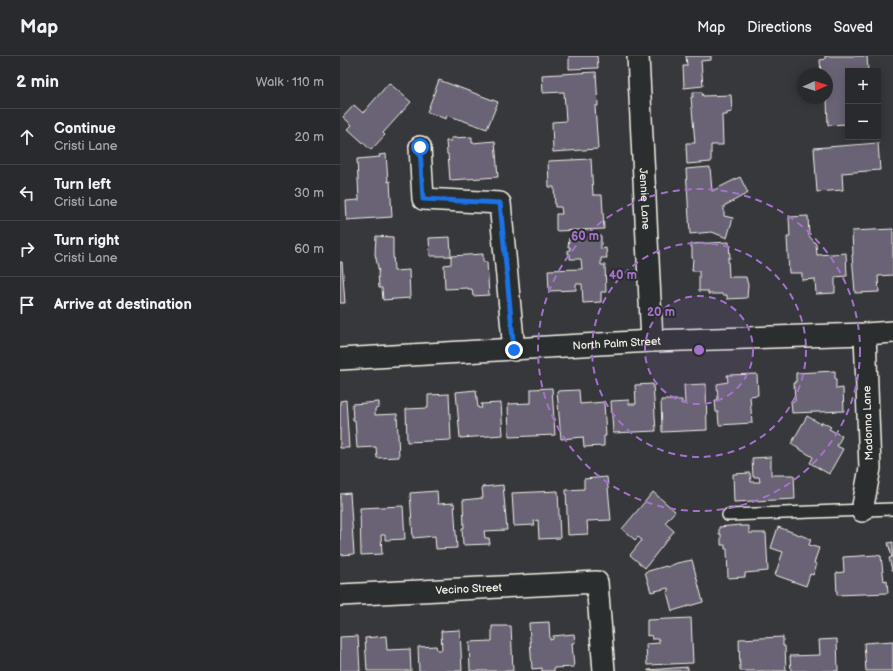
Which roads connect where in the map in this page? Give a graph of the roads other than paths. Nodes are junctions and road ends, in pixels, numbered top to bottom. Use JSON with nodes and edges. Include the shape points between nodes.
{"nodes":[{"id":1,"x":638,"y":56,"type":"edge"},
{"id":2,"x":420,"y":147,"type":"dead end"},
{"id":3,"x":893,"y":332,"type":"edge"},
{"id":4,"x":865,"y":334,"type":"junction"},
{"id":5,"x":652,"y":341,"type":"junction"},
{"id":6,"x":514,"y":350,"type":"junction"},
{"id":7,"x":340,"y":359,"type":"edge"},
{"id":8,"x":893,"y":509,"type":"edge"},
{"id":9,"x":862,"y":511,"type":"junction"},
{"id":10,"x":728,"y":515,"type":"dead end"},
{"id":11,"x":340,"y":595,"type":"edge"},
{"id":12,"x":604,"y":671,"type":"edge"}],
"edges":[{"from":1,"to":5,"type":"street","name":"Jennie Lane"},
{"from":2,"to":6,"type":"street","via":[[423,199],[500,203]]},
{"from":3,"to":4,"type":"street","name":"North Palm Street"},
{"from":4,"to":5,"type":"street","name":"North Palm Street"},
{"from":4,"to":9,"type":"street","name":"Madonna Lane","via":[[870,468]]},
{"from":5,"to":6,"type":"street","name":"North Palm Street"},
{"from":6,"to":7,"type":"street","name":"North Palm Street"},
{"from":8,"to":9,"type":"lane"},
{"from":9,"to":10,"type":"lane"},
{"from":11,"to":12,"type":"street","name":"Vecino Street","via":[[597,582]]}]}
